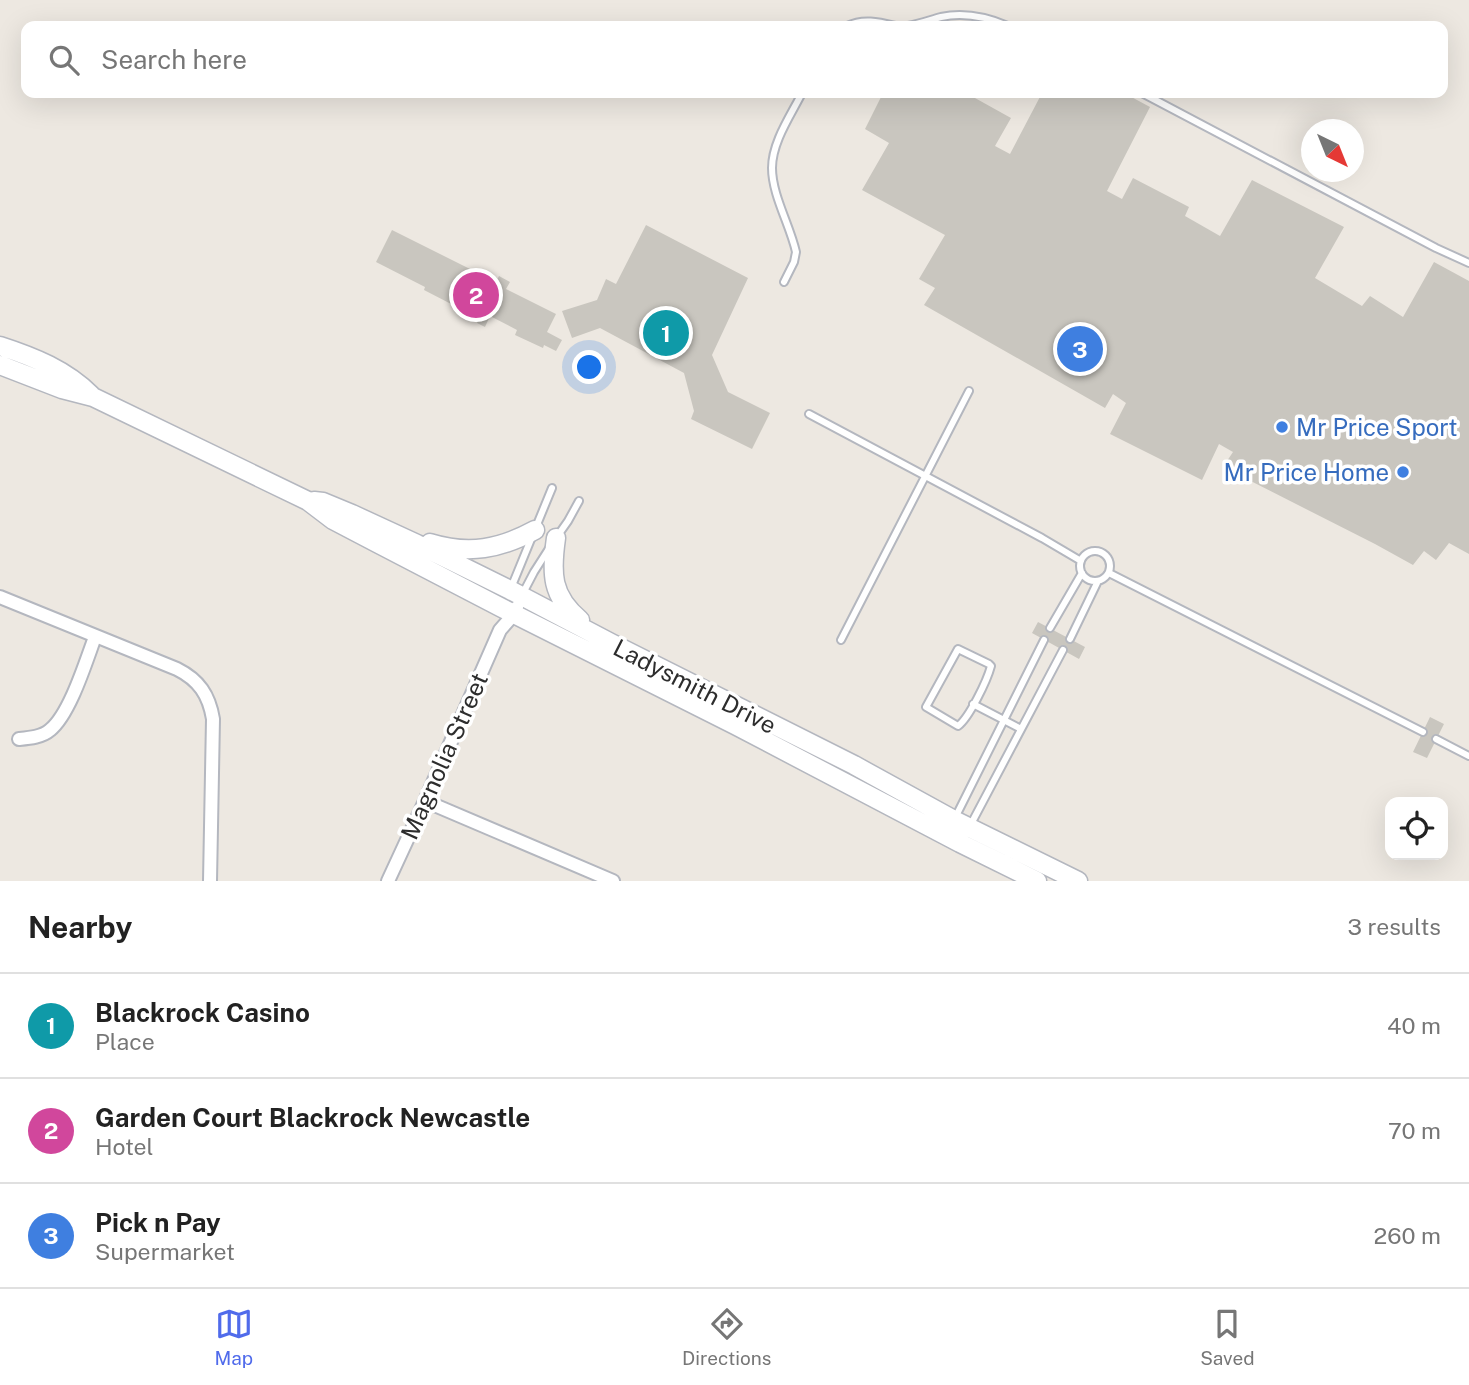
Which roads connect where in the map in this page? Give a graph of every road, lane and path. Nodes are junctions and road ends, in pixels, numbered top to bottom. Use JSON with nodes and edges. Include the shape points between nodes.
{"nodes":[{"id":1,"x":926,"y":21,"type":"edge"},
{"id":2,"x":997,"y":21,"type":"edge"},
{"id":3,"x":800,"y":98,"type":"edge"},
{"id":4,"x":1151,"y":98,"type":"edge"},
{"id":5,"x":1469,"y":263,"type":"edge"},
{"id":6,"x":784,"y":282,"type":"dead end"},
{"id":7,"x":0,"y":346,"type":"edge"},
{"id":8,"x":0,"y":365,"type":"edge"},
{"id":9,"x":969,"y":391,"type":"dead end"},
{"id":10,"x":93,"y":397,"type":"junction"},
{"id":11,"x":809,"y":414,"type":"dead end"},
{"id":12,"x":926,"y":477,"type":"junction"},
{"id":13,"x":552,"y":488,"type":"dead end"},
{"id":14,"x":308,"y":501,"type":"junction"},
{"id":15,"x":579,"y":501,"type":"dead end"},
{"id":16,"x":386,"y":530,"type":"junction"},
{"id":17,"x":535,"y":530,"type":"junction"},
{"id":18,"x":556,"y":538,"type":"junction"},
{"id":19,"x":1081,"y":561,"type":"junction"},
{"id":20,"x":1082,"y":573,"type":"junction"},
{"id":21,"x":1109,"y":573,"type":"junction"},
{"id":22,"x":1098,"y":581,"type":"junction"},
{"id":23,"x":516,"y":593,"type":"junction"},
{"id":24,"x":0,"y":597,"type":"edge"},
{"id":25,"x":508,"y":611,"type":"junction"},
{"id":26,"x":1050,"y":628,"type":"dead end"},
{"id":27,"x":96,"y":637,"type":"junction"},
{"id":28,"x":1070,"y":639,"type":"dead end"},
{"id":29,"x":841,"y":640,"type":"dead end"},
{"id":30,"x":1044,"y":640,"type":"dead end"},
{"id":31,"x":611,"y":643,"type":"junction"},
{"id":32,"x":1063,"y":650,"type":"dead end"},
{"id":33,"x":631,"y":653,"type":"junction"},
{"id":34,"x":657,"y":657,"type":"dead end"},
{"id":35,"x":678,"y":668,"type":"dead end"},
{"id":36,"x":695,"y":685,"type":"junction"},
{"id":37,"x":973,"y":704,"type":"junction"},
{"id":38,"x":1004,"y":720,"type":"junction"},
{"id":39,"x":1021,"y":729,"type":"junction"},
{"id":40,"x":1423,"y":732,"type":"dead end"},
{"id":41,"x":19,"y":739,"type":"dead end"},
{"id":42,"x":1436,"y":739,"type":"dead end"},
{"id":43,"x":1469,"y":756,"type":"edge"},
{"id":44,"x":425,"y":801,"type":"junction"},
{"id":45,"x":957,"y":831,"type":"junction"},
{"id":46,"x":210,"y":881,"type":"edge"},
{"id":47,"x":388,"y":881,"type":"edge"},
{"id":48,"x":613,"y":881,"type":"edge"},
{"id":49,"x":1037,"y":881,"type":"edge"},
{"id":50,"x":1078,"y":881,"type":"edge"}],
"edges":[{"from":1,"to":2,"type":"lane","via":[[972,16]]},
{"from":3,"to":6,"type":"lane","via":[[773,157],[775,184],[796,251]]},
{"from":4,"to":5,"type":"lane"},
{"from":7,"to":10,"type":"street","name":"Ladysmith Drive","via":[[54,368]]},
{"from":8,"to":10,"type":"street","name":"Ladysmith Drive"},
{"from":9,"to":12,"type":"lane"},
{"from":10,"to":14,"type":"street","name":"Ladysmith Drive"},
{"from":11,"to":12,"type":"lane"},
{"from":12,"to":19,"type":"lane"},
{"from":12,"to":29,"type":"lane"},
{"from":13,"to":17,"type":"lane"},
{"from":14,"to":16,"type":"street","name":"Ladysmith Drive","via":[[323,502]]},
{"from":14,"to":25,"type":"street","name":"Ladysmith Drive","via":[[333,520]]},
{"from":15,"to":18,"type":"lane"},
{"from":16,"to":17,"type":"street","via":[[478,550],[504,545]]},
{"from":16,"to":23,"type":"street","name":"Ladysmith Drive"},
{"from":17,"to":23,"type":"lane"},
{"from":18,"to":23,"type":"lane"},
{"from":18,"to":31,"type":"street","via":[[554,583],[563,603]]},
{"from":19,"to":20,"type":"lane"},
{"from":19,"to":21,"type":"lane","via":[[1091,552],[1101,552],[1110,563]]},
{"from":20,"to":22,"type":"lane","via":[[1088,580]]},
{"from":20,"to":26,"type":"lane"},
{"from":21,"to":22,"type":"lane"},
{"from":21,"to":40,"type":"lane"},
{"from":22,"to":28,"type":"lane"},
{"from":23,"to":25,"type":"street","name":"Magnolia Street"},
{"from":23,"to":31,"type":"street","name":"Ladysmith Drive"},
{"from":24,"to":27,"type":"street"},
{"from":25,"to":44,"type":"street","name":"Magnolia Street"},
{"from":25,"to":45,"type":"street","name":"Ladysmith Drive"},
{"from":27,"to":41,"type":"street","via":[[59,720],[48,732]]},
{"from":27,"to":46,"type":"street","via":[[189,675],[206,694],[213,719]]},
{"from":30,"to":38,"type":"lane"},
{"from":31,"to":33,"type":"street","name":"Ladysmith Drive"},
{"from":32,"to":39,"type":"lane"},
{"from":33,"to":34,"type":"lane"},
{"from":33,"to":36,"type":"street","name":"Ladysmith Drive"},
{"from":35,"to":36,"type":"lane"},
{"from":36,"to":45,"type":"street","name":"Ladysmith Drive","via":[[854,765]]},
{"from":37,"to":37,"type":"lane","via":[[958,726],[926,708],[958,649],[991,666]]},
{"from":37,"to":38,"type":"lane"},
{"from":38,"to":39,"type":"lane"},
{"from":38,"to":45,"type":"lane"},
{"from":39,"to":45,"type":"lane"},
{"from":42,"to":43,"type":"lane"},
{"from":44,"to":47,"type":"street","name":"Magnolia Street"},
{"from":44,"to":48,"type":"street"},
{"from":45,"to":49,"type":"street","name":"Ladysmith Drive"},
{"from":45,"to":50,"type":"street","name":"Ladysmith Drive"}]}
